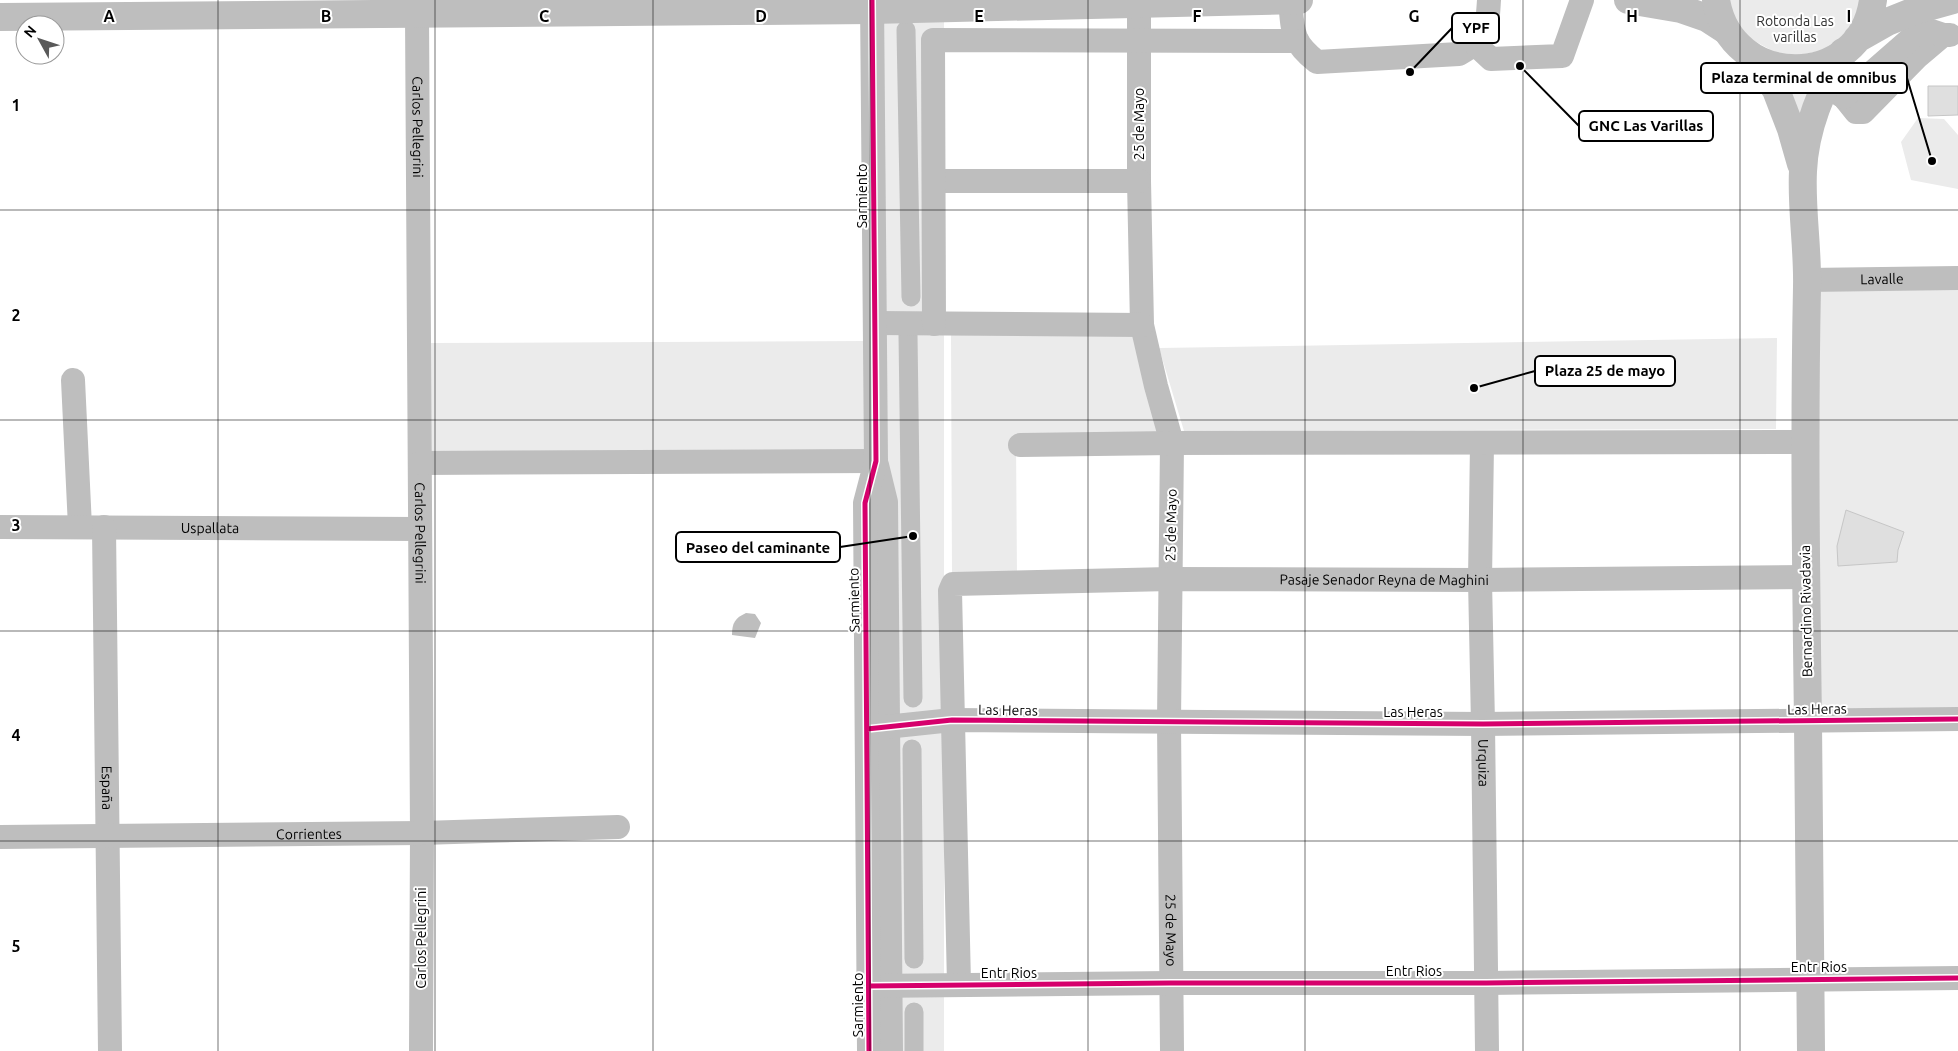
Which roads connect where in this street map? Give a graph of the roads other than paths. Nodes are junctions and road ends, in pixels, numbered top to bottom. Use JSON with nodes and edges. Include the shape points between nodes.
{"nodes":[{"id":1,"x":1290,"y":0,"type":"edge"},
{"id":2,"x":1300,"y":0,"type":"edge"},
{"id":3,"x":1489,"y":0,"type":"edge"},
{"id":4,"x":1582,"y":0,"type":"edge"},
{"id":5,"x":1628,"y":0,"type":"edge"},
{"id":6,"x":1716,"y":0,"type":"edge"},
{"id":7,"x":1873,"y":0,"type":"edge"},
{"id":8,"x":1953,"y":0,"type":"edge"},
{"id":9,"x":1140,"y":4,"type":"junction"},
{"id":10,"x":872,"y":5,"type":"edge"},
{"id":11,"x":104,"y":8,"type":"edge"},
{"id":12,"x":387,"y":8,"type":"edge"},
{"id":13,"x":417,"y":15,"type":"junction"},
{"id":14,"x":0,"y":17,"type":"edge"},
{"id":15,"x":1726,"y":31,"type":"junction"},
{"id":16,"x":1950,"y":35,"type":"edge"},
{"id":17,"x":1139,"y":40,"type":"junction"},
{"id":18,"x":1297,"y":41,"type":"junction"},
{"id":19,"x":1476,"y":45,"type":"junction"},
{"id":20,"x":1850,"y":45,"type":"junction"},
{"id":21,"x":1755,"y":59,"type":"junction"},
{"id":22,"x":1798,"y":69,"type":"junction"},
{"id":23,"x":1834,"y":91,"type":"junction"},
{"id":24,"x":1803,"y":170,"type":"junction"},
{"id":25,"x":1139,"y":180,"type":"junction"},
{"id":26,"x":934,"y":182,"type":"junction"},
{"id":27,"x":1958,"y":278,"type":"edge"},
{"id":28,"x":1807,"y":280,"type":"junction"},
{"id":29,"x":875,"y":323,"type":"junction"},
{"id":30,"x":934,"y":324,"type":"junction"},
{"id":31,"x":1142,"y":325,"type":"junction"},
{"id":32,"x":73,"y":380,"type":"dead end"},
{"id":33,"x":1805,"y":442,"type":"junction"},
{"id":34,"x":1172,"y":443,"type":"junction"},
{"id":35,"x":1482,"y":444,"type":"junction"},
{"id":36,"x":1020,"y":445,"type":"dead end"},
{"id":37,"x":876,"y":460,"type":"junction"},
{"id":38,"x":420,"y":463,"type":"junction"},
{"id":39,"x":0,"y":527,"type":"edge"},
{"id":40,"x":92,"y":527,"type":"junction"},
{"id":41,"x":420,"y":529,"type":"junction"},
{"id":42,"x":1806,"y":577,"type":"junction"},
{"id":43,"x":1170,"y":579,"type":"junction"},
{"id":44,"x":1480,"y":580,"type":"junction"},
{"id":45,"x":1958,"y":718,"type":"edge"},
{"id":46,"x":952,"y":720,"type":"junction"},
{"id":47,"x":1808,"y":720,"type":"junction"},
{"id":48,"x":1169,"y":722,"type":"junction"},
{"id":49,"x":1484,"y":724,"type":"junction"},
{"id":50,"x":878,"y":728,"type":"junction"},
{"id":51,"x":618,"y":827,"type":"dead end"},
{"id":52,"x":422,"y":833,"type":"junction"},
{"id":53,"x":107,"y":836,"type":"junction"},
{"id":54,"x":0,"y":837,"type":"edge"},
{"id":55,"x":1810,"y":978,"type":"junction"},
{"id":56,"x":1958,"y":978,"type":"edge"},
{"id":57,"x":1170,"y":983,"type":"junction"},
{"id":58,"x":1486,"y":983,"type":"junction"},
{"id":59,"x":959,"y":984,"type":"junction"},
{"id":60,"x":880,"y":986,"type":"junction"},
{"id":61,"x":110,"y":1051,"type":"edge"},
{"id":62,"x":421,"y":1051,"type":"edge"},
{"id":63,"x":870,"y":1051,"type":"edge"},
{"id":64,"x":891,"y":1051,"type":"edge"},
{"id":65,"x":1172,"y":1051,"type":"edge"},
{"id":66,"x":1487,"y":1051,"type":"edge"},
{"id":67,"x":1811,"y":1051,"type":"edge"}],
"edges":[{"from":1,"to":2,"type":"main road"},
{"from":1,"to":9,"type":"main road"},
{"from":1,"to":18,"type":"street"},
{"from":3,"to":19,"type":"street","via":[[1487,29]]},
{"from":4,"to":19,"type":"street","via":[[1562,56],[1491,59]]},
{"from":5,"to":15,"type":"main road","via":[[1681,8],[1707,18]]},
{"from":6,"to":15,"type":"main road"},
{"from":7,"to":20,"type":"main road","name":"Bernardino Rivadavia","via":[[1866,24]]},
{"from":8,"to":20,"type":"main road","via":[[1888,22]]},
{"from":9,"to":10,"type":"main road"},
{"from":9,"to":17,"type":"street","name":"25 de Mayo"},
{"from":10,"to":13,"type":"main road"},
{"from":10,"to":29,"type":"street","name":"Sarmiento"},
{"from":11,"to":12,"type":"main road"},
{"from":11,"to":14,"type":"main road"},
{"from":12,"to":13,"type":"main road"},
{"from":13,"to":38,"type":"street","name":"Carlos Pellegrini"},
{"from":15,"to":21,"type":"main road"},
{"from":16,"to":23,"type":"street","via":[[1931,31],[1915,35]]},
{"from":17,"to":18,"type":"street"},
{"from":17,"to":25,"type":"street","name":"25 de Mayo"},
{"from":17,"to":26,"type":"street","via":[[933,40]]},
{"from":18,"to":19,"type":"street","via":[[1303,51],[1317,62],[1459,54]]},
{"from":20,"to":22,"type":"main road","via":[[1827,63]]},
{"from":20,"to":23,"type":"main road","name":"Bernardino Rivadavia"},
{"from":21,"to":22,"type":"main road","via":[[1768,65]]},
{"from":21,"to":24,"type":"main road","name":"Bernardino Rivadavia","via":[[1776,90]]},
{"from":22,"to":23,"type":"street"},
{"from":23,"to":24,"type":"main road","name":"Bernardino Rivadavia","via":[[1816,107]]},
{"from":24,"to":28,"type":"main road","name":"Bernardino Rivadavia"},
{"from":25,"to":26,"type":"street"},
{"from":25,"to":31,"type":"street","name":"25 de Mayo"},
{"from":26,"to":30,"type":"street"},
{"from":27,"to":28,"type":"street","name":"Lavalle"},
{"from":28,"to":33,"type":"main road","name":"Bernardino Rivadavia"},
{"from":29,"to":30,"type":"street"},
{"from":29,"to":37,"type":"street","name":"Sarmiento"},
{"from":30,"to":31,"type":"street"},
{"from":31,"to":34,"type":"street","name":"25 de Mayo"},
{"from":32,"to":40,"type":"street","name":"España"},
{"from":33,"to":35,"type":"street"},
{"from":33,"to":42,"type":"main road","name":"Bernardino Rivadavia"},
{"from":34,"to":35,"type":"street"},
{"from":34,"to":36,"type":"street"},
{"from":34,"to":43,"type":"street","name":"25 de Mayo"},
{"from":35,"to":44,"type":"street","name":"Urquiza"},
{"from":37,"to":38,"type":"street"},
{"from":37,"to":50,"type":"street","name":"Sarmiento","via":[[886,502]]},
{"from":38,"to":41,"type":"street","name":"Carlos Pellegrini"},
{"from":39,"to":40,"type":"street","name":"Uspallata"},
{"from":40,"to":41,"type":"street","name":"Uspallata"},
{"from":40,"to":53,"type":"street","name":"España"},
{"from":41,"to":52,"type":"street","name":"Carlos Pellegrini"},
{"from":42,"to":44,"type":"street","name":"Pasaje Senador Reyna de Maghini"},
{"from":42,"to":47,"type":"main road","name":"Bernardino Rivadavia"},
{"from":43,"to":44,"type":"street","name":"Pasaje Senador Reyna de Maghini"},
{"from":43,"to":46,"type":"street","name":"Pasaje Senador Reyna de Maghini","via":[[953,584],[950,591]]},
{"from":43,"to":48,"type":"street","name":"25 de Mayo"},
{"from":44,"to":49,"type":"street","name":"Urquiza"},
{"from":45,"to":47,"type":"street","name":"Las Heras"},
{"from":46,"to":48,"type":"street","name":"Las Heras"},
{"from":46,"to":50,"type":"street","name":"Las Heras"},
{"from":46,"to":59,"type":"street"},
{"from":47,"to":49,"type":"street","name":"Las Heras"},
{"from":47,"to":55,"type":"main road","name":"Bernardino Rivadavia"},
{"from":48,"to":49,"type":"street","name":"Las Heras"},
{"from":48,"to":57,"type":"street","name":"25 de Mayo"},
{"from":49,"to":58,"type":"street","name":"Urquiza"},
{"from":50,"to":60,"type":"street","name":"Sarmiento"},
{"from":51,"to":52,"type":"street","name":"Corrientes"},
{"from":52,"to":53,"type":"street","name":"Corrientes"},
{"from":52,"to":62,"type":"street","name":"Carlos Pellegrini"},
{"from":53,"to":54,"type":"street","name":"Corrientes"},
{"from":53,"to":61,"type":"street","name":"España"},
{"from":55,"to":56,"type":"street","name":"Entr Rios"},
{"from":55,"to":58,"type":"street","name":"Entr Rios"},
{"from":55,"to":67,"type":"main road","name":"Bernardino Rivadavia"},
{"from":57,"to":58,"type":"street","name":"Entr Rios"},
{"from":57,"to":59,"type":"street","name":"Entr Rios"},
{"from":57,"to":65,"type":"street","name":"25 de Mayo"},
{"from":58,"to":66,"type":"street","name":"Urquiza"},
{"from":59,"to":60,"type":"street","name":"Entr Rios"},
{"from":60,"to":63,"type":"street","name":"Sarmiento"},
{"from":60,"to":64,"type":"street"}]}
